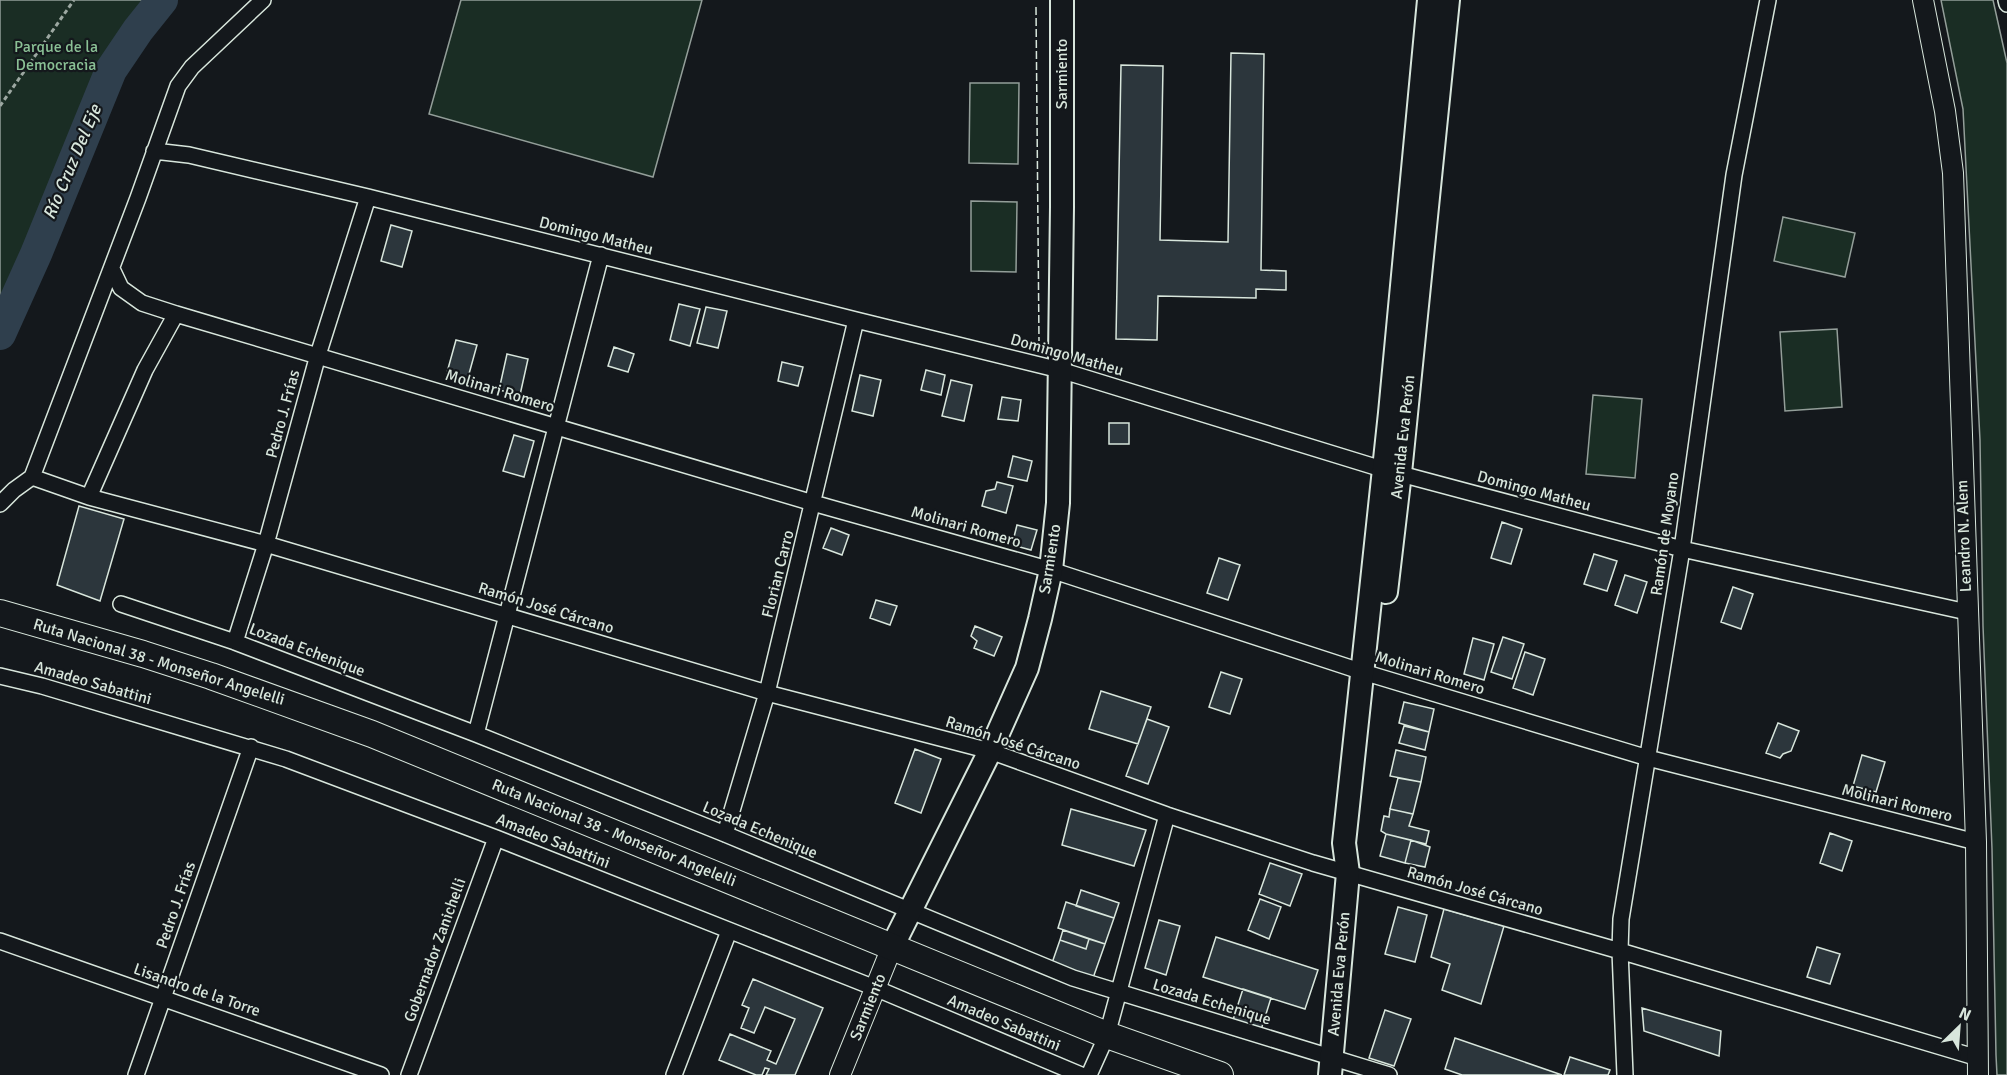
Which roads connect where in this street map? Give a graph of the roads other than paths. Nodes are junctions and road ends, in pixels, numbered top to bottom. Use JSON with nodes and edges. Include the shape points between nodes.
{"nodes":[{"id":1,"x":263,"y":0,"type":"edge"},
{"id":2,"x":1062,"y":0,"type":"edge"},
{"id":3,"x":1429,"y":0,"type":"edge"},
{"id":4,"x":1448,"y":0,"type":"edge"},
{"id":5,"x":1768,"y":0,"type":"edge"},
{"id":6,"x":1923,"y":0,"type":"edge"},
{"id":7,"x":154,"y":151,"type":"junction"},
{"id":8,"x":368,"y":197,"type":"junction"},
{"id":9,"x":601,"y":255,"type":"junction"},
{"id":10,"x":112,"y":269,"type":"junction"},
{"id":11,"x":176,"y":314,"type":"junction"},
{"id":12,"x":856,"y":320,"type":"junction"},
{"id":13,"x":318,"y":355,"type":"junction"},
{"id":14,"x":1060,"y":370,"type":"junction"},
{"id":15,"x":556,"y":426,"type":"junction"},
{"id":16,"x":1391,"y":471,"type":"junction"},
{"id":17,"x":32,"y":477,"type":"junction"},
{"id":18,"x":88,"y":497,"type":"junction"},
{"id":19,"x":813,"y":503,"type":"junction"},
{"id":20,"x":0,"y":504,"type":"edge"},
{"id":21,"x":266,"y":544,"type":"junction"},
{"id":22,"x":1682,"y":549,"type":"junction"},
{"id":23,"x":1050,"y":570,"type":"junction"},
{"id":24,"x":121,"y":604,"type":"dead end"},
{"id":25,"x":1967,"y":612,"type":"junction"},
{"id":26,"x":0,"y":613,"type":"edge"},
{"id":27,"x":508,"y":616,"type":"junction"},
{"id":28,"x":235,"y":642,"type":"junction"},
{"id":29,"x":1369,"y":674,"type":"junction"},
{"id":30,"x":0,"y":676,"type":"edge"},
{"id":31,"x":767,"y":693,"type":"junction"},
{"id":32,"x":476,"y":734,"type":"junction"},
{"id":33,"x":251,"y":747,"type":"junction"},
{"id":34,"x":990,"y":751,"type":"junction"},
{"id":35,"x":1648,"y":758,"type":"junction"},
{"id":36,"x":1167,"y":815,"type":"junction"},
{"id":37,"x":725,"y":834,"type":"junction"},
{"id":38,"x":496,"y":838,"type":"junction"},
{"id":39,"x":1976,"y":842,"type":"junction"},
{"id":40,"x":1348,"y":873,"type":"junction"},
{"id":41,"x":909,"y":912,"type":"junction"},
{"id":42,"x":729,"y":931,"type":"junction"},
{"id":43,"x":0,"y":941,"type":"edge"},
{"id":44,"x":892,"y":947,"type":"junction"},
{"id":45,"x":1620,"y":951,"type":"junction"},
{"id":46,"x":875,"y":988,"type":"junction"},
{"id":47,"x":1119,"y":993,"type":"junction"},
{"id":48,"x":163,"y":997,"type":"junction"},
{"id":49,"x":1107,"y":1035,"type":"junction"},
{"id":50,"x":1330,"y":1066,"type":"edge"},
{"id":51,"x":1978,"y":1067,"type":"edge"},
{"id":52,"x":136,"y":1075,"type":"edge"},
{"id":53,"x":381,"y":1075,"type":"edge"},
{"id":54,"x":409,"y":1075,"type":"edge"},
{"id":55,"x":674,"y":1075,"type":"edge"},
{"id":56,"x":840,"y":1075,"type":"edge"},
{"id":57,"x":1081,"y":1075,"type":"edge"},
{"id":58,"x":1089,"y":1075,"type":"edge"},
{"id":59,"x":1220,"y":1075,"type":"edge"},
{"id":60,"x":1389,"y":1075,"type":"edge"},
{"id":61,"x":1625,"y":1075,"type":"edge"}],
"edges":[{"from":1,"to":7,"type":"street","via":[[192,66],[178,86]]},
{"from":2,"to":14,"type":"main road","name":"Sarmiento"},
{"from":3,"to":16,"type":"main road","name":"Avenida Eva Perón","via":[[1390,413]]},
{"from":4,"to":16,"type":"main road","name":"Avenida Eva Perón"},
{"from":5,"to":22,"type":"street","name":"Ramón de Moyano","via":[[1734,175]]},
{"from":6,"to":25,"type":"street","name":"Leandro N. Alem","via":[[1953,173]]},
{"from":7,"to":8,"type":"street","name":"Domingo Matheu","via":[[189,155]]},
{"from":7,"to":10,"type":"street"},
{"from":8,"to":9,"type":"street","name":"Domingo Matheu"},
{"from":8,"to":13,"type":"street","name":"Pedro J. Frías"},
{"from":9,"to":12,"type":"street","name":"Domingo Matheu"},
{"from":9,"to":15,"type":"street"},
{"from":10,"to":11,"type":"street","name":"Molinari Romero","via":[[121,288],[142,303]]},
{"from":10,"to":17,"type":"street"},
{"from":11,"to":13,"type":"street","name":"Molinari Romero"},
{"from":11,"to":18,"type":"street","via":[[145,370]]},
{"from":12,"to":14,"type":"street","name":"Domingo Matheu"},
{"from":12,"to":19,"type":"street","name":"Florian Carro"},
{"from":13,"to":15,"type":"street","name":"Molinari Romero"},
{"from":13,"to":21,"type":"street","name":"Pedro J. Frías"},
{"from":14,"to":16,"type":"street","name":"Domingo Matheu"},
{"from":14,"to":23,"type":"main road","name":"Sarmiento","via":[[1058,503]]},
{"from":15,"to":19,"type":"street","name":"Molinari Romero"},
{"from":15,"to":27,"type":"street"},
{"from":16,"to":22,"type":"street","name":"Domingo Matheu"},
{"from":16,"to":29,"type":"main road","name":"Avenida Eva Perón"},
{"from":17,"to":18,"type":"street","name":"Ramón José Cárcano"},
{"from":17,"to":20,"type":"street"},
{"from":18,"to":21,"type":"street","name":"Ramón José Cárcano"},
{"from":19,"to":23,"type":"street","name":"Molinari Romero"},
{"from":19,"to":31,"type":"street","name":"Florian Carro"},
{"from":21,"to":27,"type":"street","name":"Ramón José Cárcano"},
{"from":21,"to":28,"type":"street","name":"Pedro J. Frías"},
{"from":22,"to":25,"type":"street","name":"Domingo Matheu"},
{"from":22,"to":35,"type":"street","name":"Ramón de Moyano"},
{"from":23,"to":29,"type":"street","name":"Molinari Romero"},
{"from":23,"to":34,"type":"main road","name":"Sarmiento","via":[[1027,668]]},
{"from":24,"to":28,"type":"street","name":"Lozada Echenique"},
{"from":25,"to":39,"type":"street","name":"Leandro N. Alem"},
{"from":26,"to":44,"type":"highway","name":"Ruta Nacional 38 - Monseñor Angelelli","via":[[212,676],[349,725]]},
{"from":27,"to":31,"type":"street","name":"Ramón José Cárcano"},
{"from":27,"to":32,"type":"street"},
{"from":28,"to":32,"type":"street","name":"Lozada Echenique"},
{"from":29,"to":35,"type":"street","name":"Molinari Romero"},
{"from":29,"to":40,"type":"main road","name":"Avenida Eva Perón","via":[[1344,843]]},
{"from":30,"to":33,"type":"street","name":"Amadeo Sabattini"},
{"from":31,"to":34,"type":"street","name":"Ramón José Cárcano"},
{"from":31,"to":37,"type":"street","name":"Florian Carro"},
{"from":32,"to":37,"type":"street","name":"Lozada Echenique"},
{"from":33,"to":38,"type":"street","name":"Amadeo Sabattini"},
{"from":33,"to":48,"type":"street","name":"Pedro J. Frías"},
{"from":34,"to":36,"type":"street","name":"Ramón José Cárcano"},
{"from":34,"to":41,"type":"main road","name":"Sarmiento"},
{"from":35,"to":39,"type":"street","name":"Molinari Romero"},
{"from":35,"to":45,"type":"street","name":"Ramón de Moyano","via":[[1621,919]]},
{"from":36,"to":40,"type":"street","name":"Ramón José Cárcano"},
{"from":36,"to":47,"type":"street"},
{"from":37,"to":41,"type":"street","name":"Lozada Echenique"},
{"from":38,"to":42,"type":"street","name":"Amadeo Sabattini"},
{"from":38,"to":54,"type":"street","name":"Gobernador Zanichelli"},
{"from":39,"to":51,"type":"street","name":"Leandro N. Alem"},
{"from":40,"to":45,"type":"street","name":"Ramón José Cárcano"},
{"from":40,"to":50,"type":"main road","name":"Avenida Eva Perón"},
{"from":41,"to":44,"type":"main road","name":"Sarmiento"},
{"from":41,"to":47,"type":"street","name":"Lozada Echenique"},
{"from":42,"to":46,"type":"street","name":"Amadeo Sabattini"},
{"from":42,"to":55,"type":"street"},
{"from":43,"to":48,"type":"street","name":"Lisandro de la Torre"},
{"from":44,"to":46,"type":"street","name":"Sarmiento"},
{"from":44,"to":49,"type":"highway","name":"Ruta Nacional 38 - Monseñor Angelelli"},
{"from":45,"to":51,"type":"street","name":"Ramón José Cárcano"},
{"from":45,"to":61,"type":"street","name":"Ramón de Moyano"},
{"from":46,"to":56,"type":"street","name":"Sarmiento"},
{"from":46,"to":57,"type":"street","name":"Amadeo Sabattini"},
{"from":47,"to":49,"type":"street"},
{"from":47,"to":50,"type":"street","name":"Lozada Echenique"},
{"from":48,"to":52,"type":"street","name":"Pedro J. Frías"},
{"from":48,"to":53,"type":"street","name":"Lisandro de la Torre"},
{"from":49,"to":58,"type":"street"},
{"from":49,"to":59,"type":"highway","name":"Ruta Nacional 38 - Monseñor Angelelli"},
{"from":50,"to":60,"type":"street","name":"Lozada Echenique"}]}
